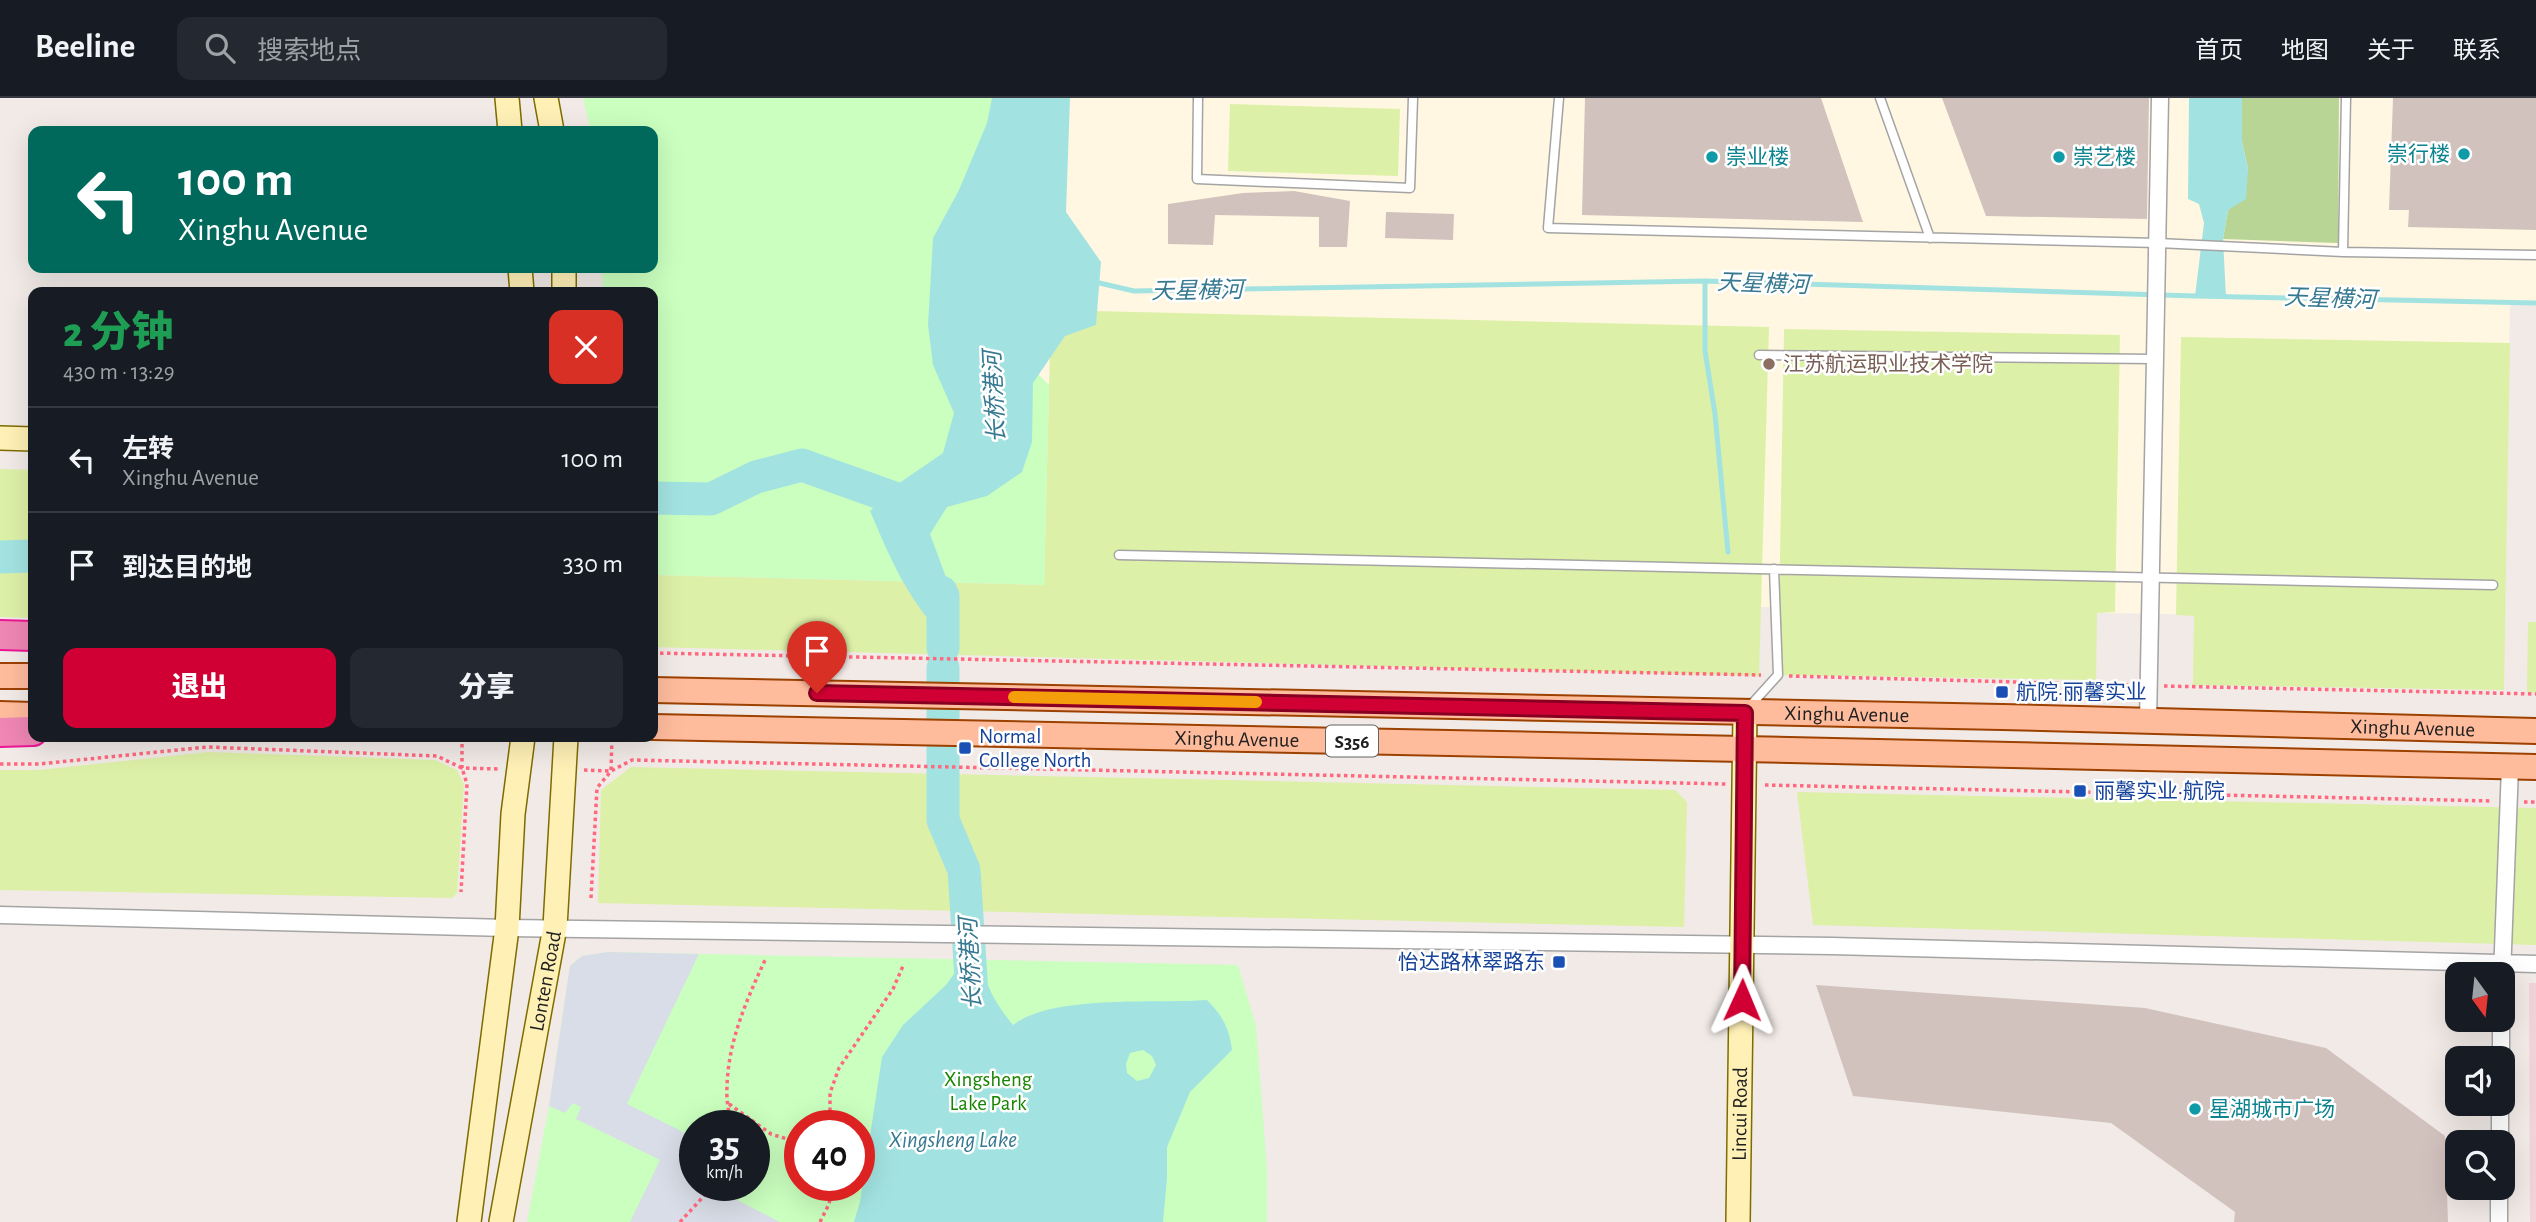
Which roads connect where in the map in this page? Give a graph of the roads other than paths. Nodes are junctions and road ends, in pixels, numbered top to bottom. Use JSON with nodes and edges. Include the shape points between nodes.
{"nodes":[{"id":1,"x":507,"y":98,"type":"edge"},
{"id":2,"x":546,"y":98,"type":"edge"},
{"id":3,"x":1198,"y":98,"type":"edge"},
{"id":4,"x":1413,"y":98,"type":"edge"},
{"id":5,"x":1559,"y":98,"type":"edge"},
{"id":6,"x":1880,"y":98,"type":"edge"},
{"id":7,"x":2160,"y":98,"type":"edge"},
{"id":8,"x":2346,"y":98,"type":"edge"},
{"id":9,"x":510,"y":126,"type":"edge"},
{"id":10,"x":551,"y":126,"type":"edge"},
{"id":11,"x":1930,"y":238,"type":"junction"},
{"id":12,"x":2158,"y":243,"type":"junction"},
{"id":13,"x":2343,"y":252,"type":"junction"},
{"id":14,"x":2536,"y":255,"type":"edge"},
{"id":15,"x":1759,"y":355,"type":"dead end"},
{"id":16,"x":2154,"y":359,"type":"junction"},
{"id":17,"x":0,"y":438,"type":"edge"},
{"id":18,"x":28,"y":439,"type":"edge"},
{"id":19,"x":1119,"y":555,"type":"dead end"},
{"id":20,"x":1774,"y":569,"type":"junction"},
{"id":21,"x":2150,"y":577,"type":"junction"},
{"id":22,"x":2493,"y":585,"type":"dead end"},
{"id":23,"x":0,"y":635,"type":"edge"},
{"id":24,"x":28,"y":636,"type":"edge"},
{"id":25,"x":0,"y":676,"type":"edge"},
{"id":26,"x":28,"y":676,"type":"edge"},
{"id":27,"x":658,"y":690,"type":"edge"},
{"id":28,"x":1745,"y":713,"type":"junction"},
{"id":29,"x":0,"y":714,"type":"edge"},
{"id":30,"x":28,"y":715,"type":"edge"},
{"id":31,"x":2148,"y":722,"type":"junction"},
{"id":32,"x":658,"y":727,"type":"edge"},
{"id":33,"x":28,"y":731,"type":"edge"},
{"id":34,"x":0,"y":732,"type":"edge"},
{"id":35,"x":2536,"y":732,"type":"edge"},
{"id":36,"x":522,"y":742,"type":"edge"},
{"id":37,"x":566,"y":742,"type":"edge"},
{"id":38,"x":1743,"y":748,"type":"junction"},
{"id":39,"x":2510,"y":767,"type":"junction"},
{"id":40,"x":2536,"y":767,"type":"edge"},
{"id":41,"x":0,"y":915,"type":"edge"},
{"id":42,"x":555,"y":927,"type":"junction"},
{"id":43,"x":508,"y":928,"type":"junction"},
{"id":44,"x":1743,"y":944,"type":"junction"},
{"id":45,"x":2502,"y":962,"type":"edge"},
{"id":46,"x":2536,"y":964,"type":"edge"},
{"id":47,"x":2445,"y":967,"type":"edge"},
{"id":48,"x":2515,"y":967,"type":"edge"},
{"id":49,"x":2499,"y":1200,"type":"edge"},
{"id":50,"x":469,"y":1222,"type":"edge"},
{"id":51,"x":501,"y":1222,"type":"edge"},
{"id":52,"x":1738,"y":1222,"type":"edge"},
{"id":53,"x":2499,"y":1222,"type":"edge"}],
"edges":[{"from":1,"to":9,"type":"main road"},
{"from":2,"to":10,"type":"main road"},
{"from":3,"to":4,"type":"lane","via":[[1197,179],[1410,188]]},
{"from":5,"to":11,"type":"lane","via":[[1548,228]]},
{"from":6,"to":11,"type":"lane"},
{"from":7,"to":12,"type":"street"},
{"from":8,"to":13,"type":"lane"},
{"from":11,"to":12,"type":"lane"},
{"from":12,"to":13,"type":"lane"},
{"from":12,"to":16,"type":"street"},
{"from":13,"to":14,"type":"lane"},
{"from":15,"to":16,"type":"lane"},
{"from":16,"to":21,"type":"street"},
{"from":17,"to":18,"type":"main road"},
{"from":19,"to":20,"type":"lane"},
{"from":20,"to":21,"type":"lane"},
{"from":20,"to":28,"type":"lane","via":[[1778,675]]},
{"from":21,"to":22,"type":"lane"},
{"from":21,"to":31,"type":"street"},
{"from":23,"to":24,"type":"highway"},
{"from":25,"to":26,"type":"main road"},
{"from":27,"to":28,"type":"main road","name":"Xinghu Avenue","number":"S356"},
{"from":28,"to":31,"type":"main road","name":"Xinghu Avenue","number":"S356"},
{"from":28,"to":38,"type":"main road","name":"Lincui Road"},
{"from":29,"to":30,"type":"main road"},
{"from":31,"to":35,"type":"main road","name":"Xinghu Avenue","number":"S356"},
{"from":32,"to":38,"type":"main road","name":"Xinghu Avenue","number":"S356"},
{"from":33,"to":34,"type":"highway"},
{"from":36,"to":43,"type":"main road","name":"Lonten Road","via":[[513,814]]},
{"from":37,"to":42,"type":"main road","name":"Lonten Road"},
{"from":38,"to":39,"type":"main road","name":"Xinghu Avenue","number":"S356"},
{"from":38,"to":44,"type":"main road","name":"Lincui Road"},
{"from":39,"to":40,"type":"main road","name":"Xinghu Avenue","number":"S356"},
{"from":39,"to":45,"type":"street"},
{"from":41,"to":43,"type":"street"},
{"from":42,"to":43,"type":"street"},
{"from":42,"to":44,"type":"street"},
{"from":42,"to":51,"type":"main road","name":"Lonten Road"},
{"from":43,"to":50,"type":"main road","name":"Lonten Road"},
{"from":44,"to":47,"type":"street"},
{"from":44,"to":52,"type":"main road","name":"Lincui Road"},
{"from":46,"to":48,"type":"street"},
{"from":49,"to":53,"type":"street"}]}
